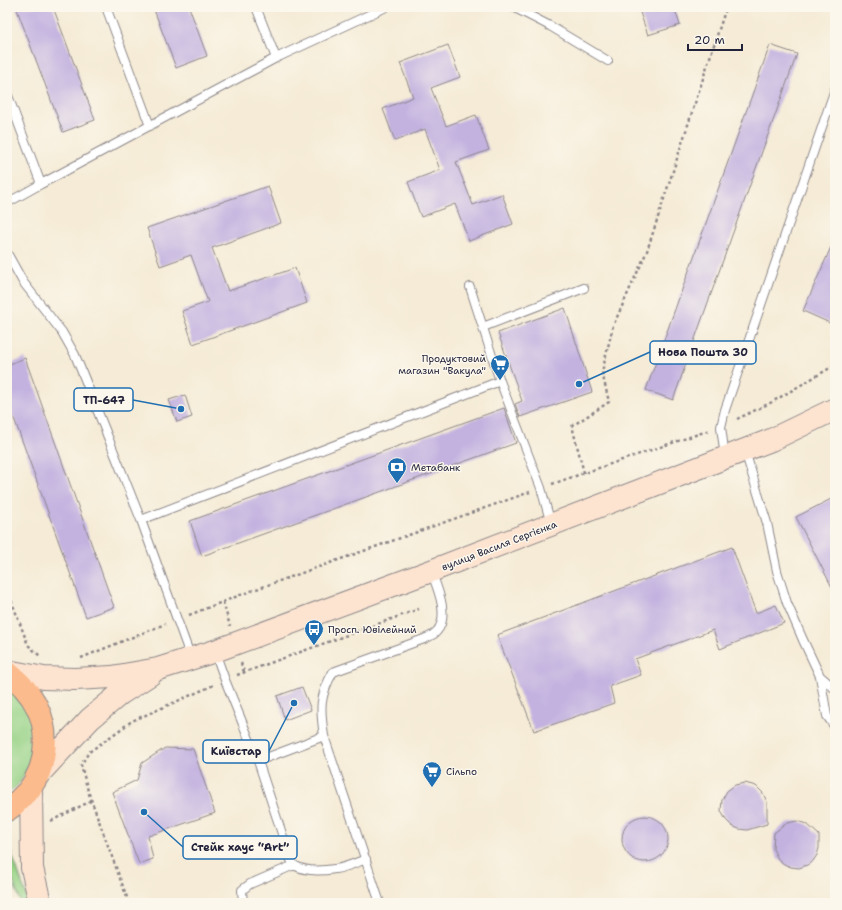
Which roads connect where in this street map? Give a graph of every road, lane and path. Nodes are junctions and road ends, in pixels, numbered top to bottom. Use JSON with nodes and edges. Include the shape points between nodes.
{"nodes":[{"id":1,"x":106,"y":7,"type":"edge"},
{"id":2,"x":256,"y":7,"type":"edge"},
{"id":3,"x":386,"y":7,"type":"edge"},
{"id":4,"x":513,"y":7,"type":"edge"},
{"id":5,"x":727,"y":7,"type":"edge"},
{"id":6,"x":276,"y":58,"type":"junction"},
{"id":7,"x":608,"y":61,"type":"dead end"},
{"id":8,"x":835,"y":89,"type":"edge"},
{"id":9,"x":7,"y":93,"type":"edge"},
{"id":10,"x":150,"y":126,"type":"junction"},
{"id":11,"x":41,"y":184,"type":"junction"},
{"id":12,"x":7,"y":203,"type":"edge"},
{"id":13,"x":7,"y":253,"type":"edge"},
{"id":14,"x":470,"y":287,"type":"dead end"},
{"id":15,"x":584,"y":288,"type":"dead end"},
{"id":16,"x":483,"y":327,"type":"junction"},
{"id":17,"x":835,"y":365,"type":"edge"},
{"id":18,"x":500,"y":381,"type":"junction"},
{"id":19,"x":835,"y":409,"type":"edge"},
{"id":20,"x":721,"y":427,"type":"junction"},
{"id":21,"x":735,"y":454,"type":"junction"},
{"id":22,"x":584,"y":473,"type":"junction"},
{"id":23,"x":541,"y":488,"type":"junction"},
{"id":24,"x":141,"y":520,"type":"junction"},
{"id":25,"x":552,"y":525,"type":"junction"},
{"id":26,"x":431,"y":570,"type":"junction"},
{"id":27,"x":7,"y":589,"type":"edge"},
{"id":28,"x":419,"y":609,"type":"dead end"},
{"id":29,"x":176,"y":620,"type":"junction"},
{"id":30,"x":215,"y":651,"type":"junction"},
{"id":31,"x":80,"y":658,"type":"dead end"},
{"id":32,"x":191,"y":658,"type":"junction"},
{"id":33,"x":43,"y":659,"type":"dead end"},
{"id":34,"x":158,"y":669,"type":"junction"},
{"id":35,"x":7,"y":672,"type":"edge"},
{"id":36,"x":820,"y":676,"type":"junction"},
{"id":37,"x":225,"y":680,"type":"junction"},
{"id":38,"x":835,"y":689,"type":"edge"},
{"id":39,"x":835,"y":727,"type":"edge"},
{"id":40,"x":324,"y":736,"type":"junction"},
{"id":41,"x":258,"y":761,"type":"junction"},
{"id":42,"x":34,"y":782,"type":"junction"},
{"id":43,"x":7,"y":810,"type":"edge"},
{"id":44,"x":366,"y":859,"type":"junction"},
{"id":45,"x":294,"y":865,"type":"junction"},
{"id":46,"x":40,"y":903,"type":"edge"},
{"id":47,"x":129,"y":903,"type":"edge"},
{"id":48,"x":243,"y":903,"type":"edge"},
{"id":49,"x":380,"y":903,"type":"edge"}],
"edges":[{"from":1,"to":10,"type":"lane"},
{"from":2,"to":6,"type":"lane"},
{"from":3,"to":6,"type":"lane"},
{"from":4,"to":7,"type":"lane"},
{"from":5,"to":22,"type":"path","via":[[647,251],[613,326],[602,372],[609,402],[572,426]]},
{"from":6,"to":10,"type":"lane"},
{"from":8,"to":20,"type":"lane"},
{"from":9,"to":11,"type":"lane"},
{"from":10,"to":11,"type":"lane"},
{"from":11,"to":12,"type":"lane"},
{"from":13,"to":24,"type":"lane","via":[[23,282],[62,332],[75,355]]},
{"from":14,"to":16,"type":"lane"},
{"from":15,"to":16,"type":"lane"},
{"from":16,"to":18,"type":"lane"},
{"from":17,"to":20,"type":"path","via":[[772,402]]},
{"from":18,"to":23,"type":"lane"},
{"from":18,"to":24,"type":"lane"},
{"from":19,"to":21,"type":"main road","name":"вулиця Василя Сергієнка","via":[[771,440]]},
{"from":20,"to":21,"type":"lane"},
{"from":20,"to":22,"type":"path"},
{"from":21,"to":25,"type":"main road","name":"вулиця Василя Сергієнка"},
{"from":21,"to":36,"type":"lane","via":[[767,523],[787,603]]},
{"from":22,"to":23,"type":"path"},
{"from":23,"to":25,"type":"lane"},
{"from":23,"to":29,"type":"path"},
{"from":24,"to":29,"type":"lane"},
{"from":25,"to":26,"type":"main road","name":"вулиця Василя Сергієнка"},
{"from":26,"to":30,"type":"main road","name":"вулиця Василя Сергієнка"},
{"from":26,"to":40,"type":"lane","via":[[440,595],[442,624],[436,632],[424,639],[333,672],[322,696],[320,712]]},
{"from":27,"to":33,"type":"path","via":[[28,645]]},
{"from":28,"to":37,"type":"path"},
{"from":29,"to":31,"type":"path"},
{"from":29,"to":32,"type":"lane"},
{"from":30,"to":32,"type":"main road","name":"вулиця Василя Сергієнка"},
{"from":30,"to":37,"type":"lane"},
{"from":32,"to":34,"type":"main road","name":"вулиця Василя Сергієнка"},
{"from":34,"to":35,"type":"main road","name":"вулиця Василя Сергієнка","via":[[112,677],[75,679],[44,678]]},
{"from":34,"to":42,"type":"main road","name":"вулиця Василя Сергієнка","via":[[120,694],[90,719]]},
{"from":35,"to":42,"type":"main road","via":[[25,687],[37,707],[44,730],[44,754]]},
{"from":36,"to":38,"type":"lane"},
{"from":36,"to":39,"type":"lane","via":[[827,716]]},
{"from":37,"to":41,"type":"lane"},
{"from":37,"to":47,"type":"path","via":[[132,721],[89,752],[81,765]]},
{"from":40,"to":41,"type":"lane"},
{"from":40,"to":44,"type":"lane"},
{"from":41,"to":45,"type":"lane"},
{"from":42,"to":43,"type":"main road"},
{"from":42,"to":46,"type":"main road","via":[[32,868]]},
{"from":44,"to":45,"type":"lane","via":[[336,869],[307,870]]},
{"from":44,"to":49,"type":"lane"},
{"from":45,"to":48,"type":"lane","via":[[250,884],[242,890]]}]}
